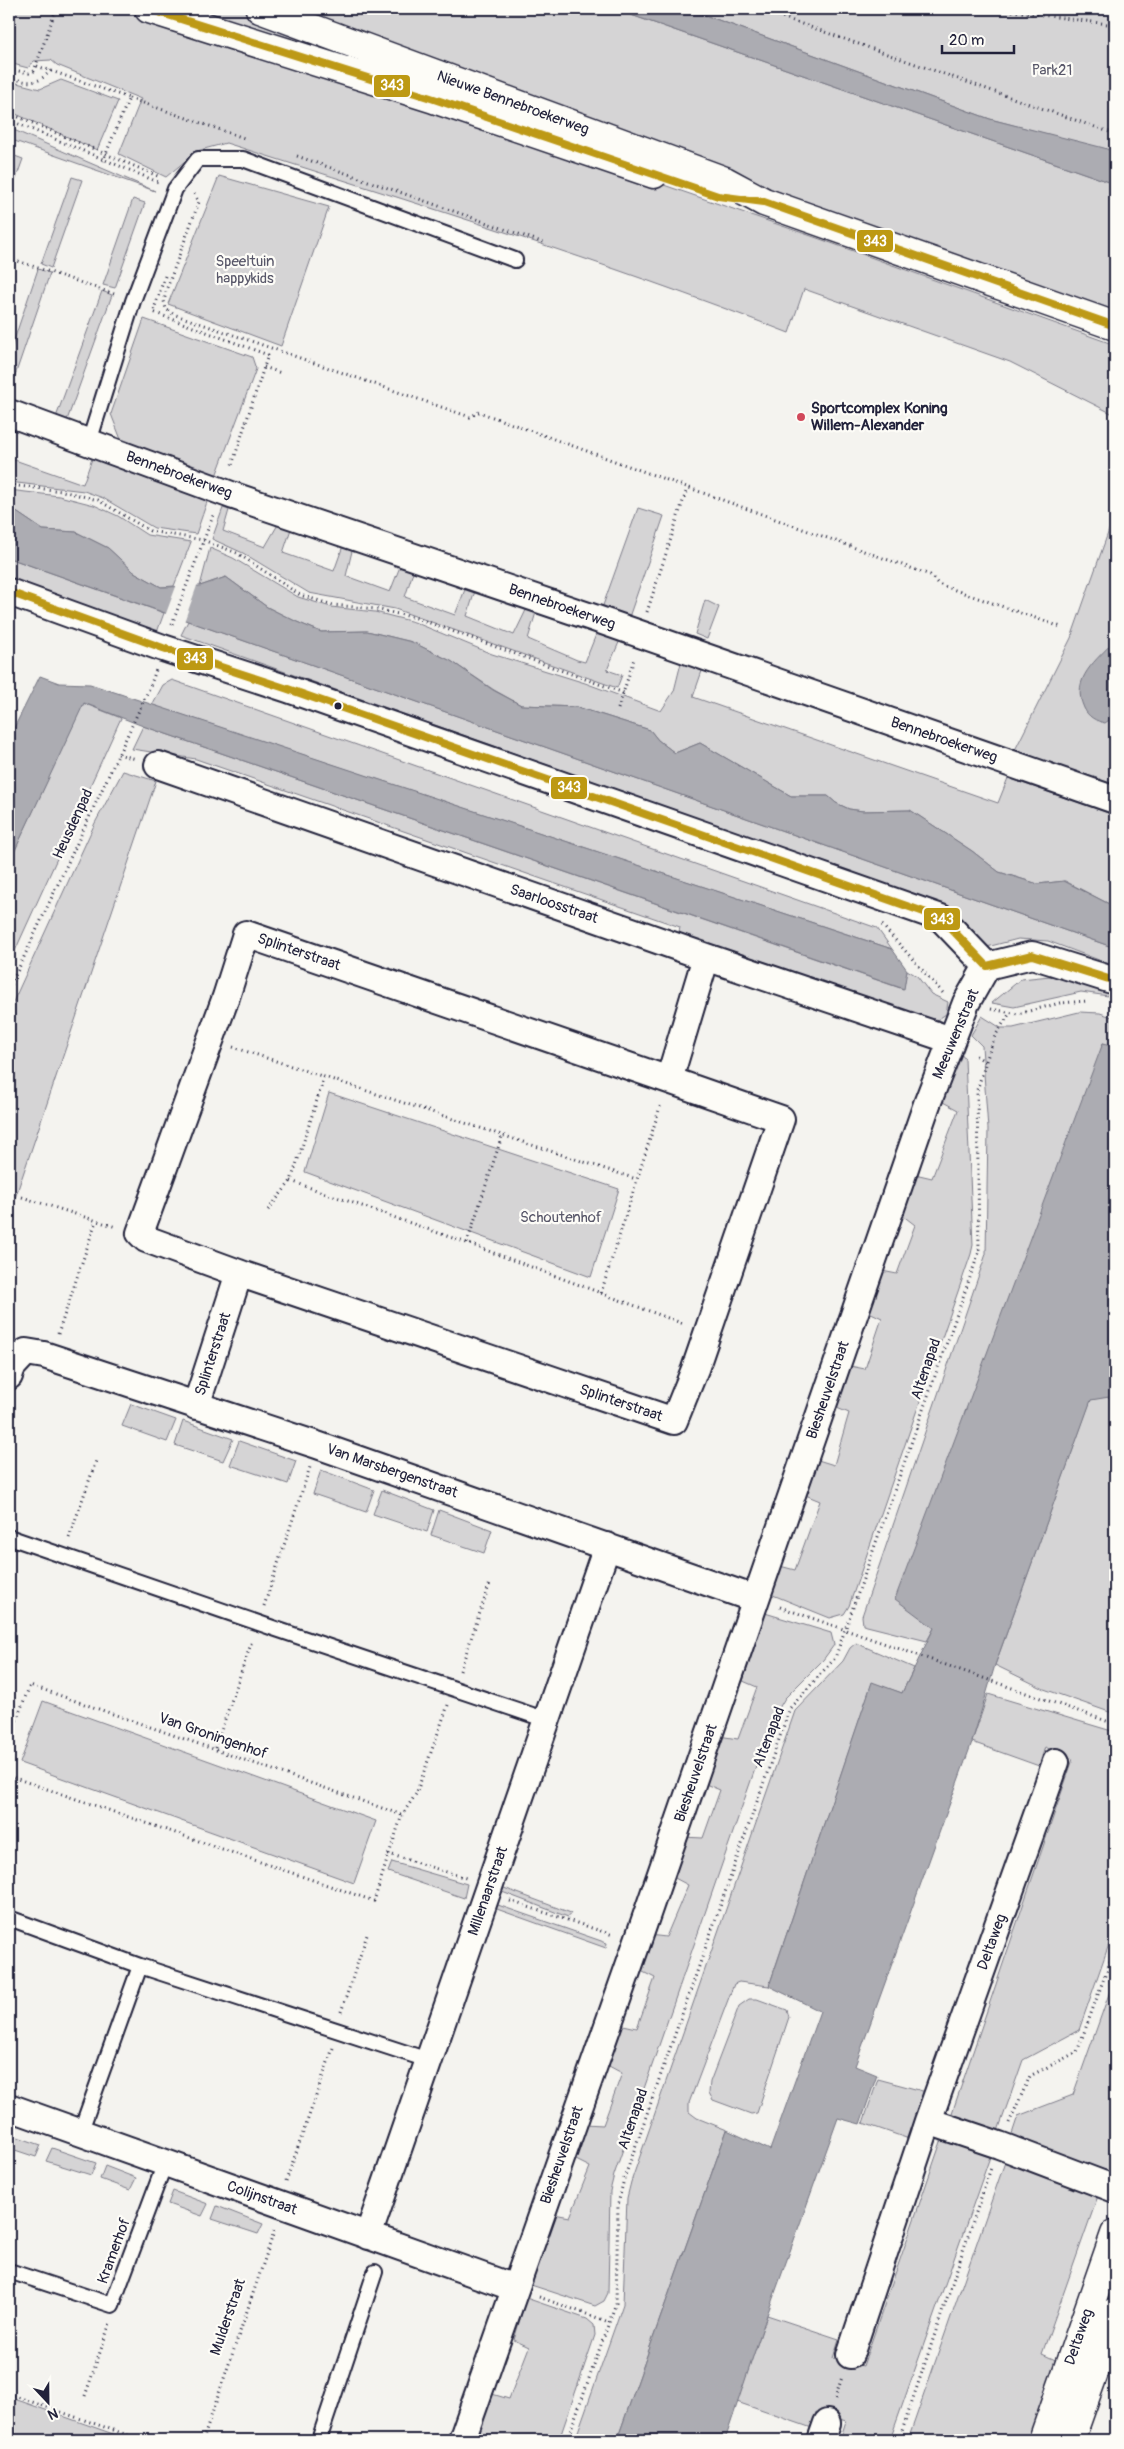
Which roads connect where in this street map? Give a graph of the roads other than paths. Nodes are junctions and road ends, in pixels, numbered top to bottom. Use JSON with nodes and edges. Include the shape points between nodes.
{"nodes":[{"id":1,"x":149,"y":9,"type":"edge"},
{"id":2,"x":260,"y":9,"type":"edge"},
{"id":3,"x":764,"y":202,"type":"junction"},
{"id":4,"x":515,"y":260,"type":"dead end"},
{"id":5,"x":1115,"y":326,"type":"edge"},
{"id":6,"x":9,"y":414,"type":"edge"},
{"id":7,"x":89,"y":442,"type":"junction"},
{"id":8,"x":9,"y":592,"type":"edge"},
{"id":9,"x":158,"y":765,"type":"dead end"},
{"id":10,"x":1115,"y":800,"type":"edge"},
{"id":11,"x":706,"y":957,"type":"junction"},
{"id":12,"x":987,"y":966,"type":"junction"},
{"id":13,"x":1115,"y":981,"type":"edge"},
{"id":14,"x":951,"y":1040,"type":"junction"},
{"id":15,"x":670,"y":1080,"type":"junction"},
{"id":16,"x":927,"y":1104,"type":"joint"},
{"id":17,"x":239,"y":1273,"type":"junction"},
{"id":18,"x":9,"y":1376,"type":"edge"},
{"id":19,"x":196,"y":1406,"type":"junction"},
{"id":20,"x":9,"y":1536,"type":"edge"},
{"id":21,"x":607,"y":1546,"type":"junction"},
{"id":22,"x":755,"y":1599,"type":"junction"},
{"id":23,"x":547,"y":1720,"type":"junction"},
{"id":24,"x":1056,"y":1762,"type":"dead end"},
{"id":25,"x":9,"y":1918,"type":"edge"},
{"id":26,"x":140,"y":1966,"type":"junction"},
{"id":27,"x":428,"y":2060,"type":"junction"},
{"id":28,"x":9,"y":2107,"type":"edge"},
{"id":29,"x":928,"y":2121,"type":"junction"},
{"id":30,"x":80,"y":2132,"type":"junction"},
{"id":31,"x":165,"y":2163,"type":"junction"},
{"id":32,"x":1115,"y":2189,"type":"edge"},
{"id":33,"x":1115,"y":2234,"type":"edge"},
{"id":34,"x":368,"y":2236,"type":"junction"},
{"id":35,"x":9,"y":2271,"type":"edge"},
{"id":36,"x":375,"y":2272,"type":"dead end"},
{"id":37,"x":515,"y":2288,"type":"junction"},
{"id":38,"x":1115,"y":2313,"type":"edge"},
{"id":39,"x":850,"y":2355,"type":"road end"},
{"id":40,"x":318,"y":2440,"type":"edge"},
{"id":41,"x":462,"y":2440,"type":"edge"},
{"id":42,"x":1043,"y":2440,"type":"edge"},
{"id":43,"x":1070,"y":2440,"type":"edge"}],
"edges":[{"from":1,"to":3,"type":"main road","name":"Nieuwe Bennebroekerweg","via":[[434,99],[718,196]]},
{"from":2,"to":3,"type":"main road","name":"Nieuwe Bennebroekerweg","via":[[725,181]]},
{"from":3,"to":5,"type":"main road","name":"Nieuwe Bennebroekerweg"},
{"from":4,"to":7,"type":"lane","via":[[243,159],[198,159],[176,186],[133,301]]},
{"from":6,"to":7,"type":"street","name":"Bennebroekerweg"},
{"from":7,"to":10,"type":"street","name":"Bennebroekerweg"},
{"from":8,"to":12,"type":"street","via":[[941,918]]},
{"from":9,"to":11,"type":"street","name":"Saarloosstraat"},
{"from":11,"to":14,"type":"street","name":"Saarloosstraat"},
{"from":11,"to":15,"type":"street"},
{"from":12,"to":13,"type":"street","via":[[1032,955]]},
{"from":12,"to":14,"type":"street","name":"Meeuwenstraat","via":[[966,1003]]},
{"from":14,"to":16,"type":"street","name":"Meeuwenstraat"},
{"from":15,"to":17,"type":"street","name":"Splinterstraat","via":[[246,934],[226,998],[140,1233],[146,1239]]},
{"from":15,"to":17,"type":"street","name":"Splinterstraat","via":[[781,1120],[674,1421]]},
{"from":16,"to":22,"type":"street","name":"Biesheuvelstraat"},
{"from":17,"to":19,"type":"street","name":"Splinterstraat"},
{"from":18,"to":19,"type":"street","name":"Van Marsbergenstraat","via":[[12,1367],[38,1355]]},
{"from":19,"to":21,"type":"street","name":"Van Marsbergenstraat"},
{"from":20,"to":23,"type":"lane"},
{"from":21,"to":22,"type":"street","name":"Van Marsbergenstraat"},
{"from":21,"to":23,"type":"street","name":"Millenaarstraat"},
{"from":22,"to":37,"type":"street","name":"Biesheuvelstraat"},
{"from":23,"to":27,"type":"street","name":"Millenaarstraat"},
{"from":24,"to":29,"type":"street","name":"Deltaweg"},
{"from":25,"to":26,"type":"lane"},
{"from":26,"to":27,"type":"lane"},
{"from":26,"to":30,"type":"lane"},
{"from":27,"to":34,"type":"street","name":"Millenaarstraat"},
{"from":28,"to":30,"type":"street","name":"Colijnstraat"},
{"from":29,"to":32,"type":"street"},
{"from":29,"to":39,"type":"street","name":"Deltaweg"},
{"from":30,"to":31,"type":"street","name":"Colijnstraat"},
{"from":31,"to":34,"type":"street","name":"Colijnstraat"},
{"from":31,"to":35,"type":"lane","name":"Kramerhof","via":[[112,2305]]},
{"from":33,"to":42,"type":"main road","name":"Deltaweg"},
{"from":34,"to":37,"type":"street","name":"Colijnstraat"},
{"from":36,"to":40,"type":"lane"},
{"from":37,"to":41,"type":"street","name":"Biesheuvelstraat"},
{"from":38,"to":43,"type":"main road","name":"Deltaweg"}]}
